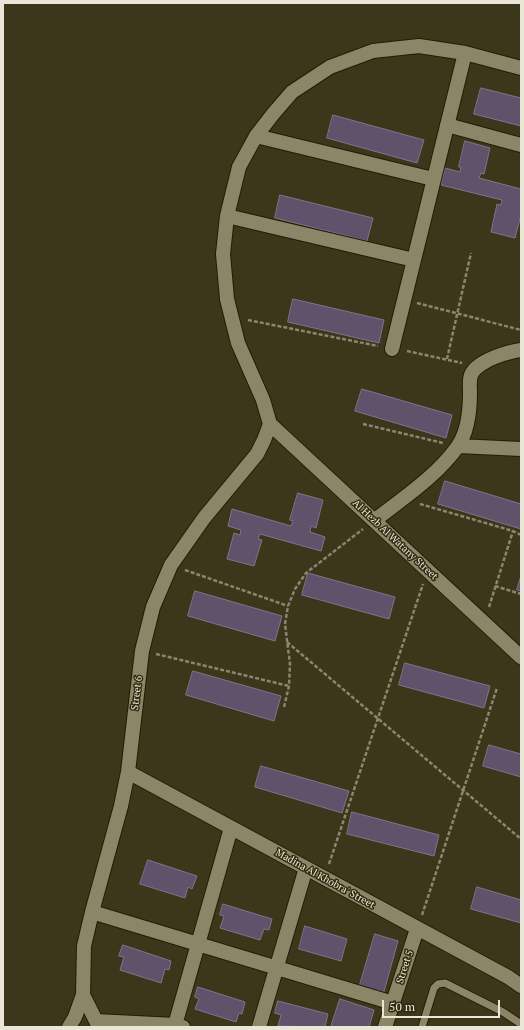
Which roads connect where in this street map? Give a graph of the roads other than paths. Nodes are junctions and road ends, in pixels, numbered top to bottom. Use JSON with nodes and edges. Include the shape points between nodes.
{"nodes":[{"id":1,"x":465,"y":53,"type":"junction"},
{"id":2,"x":521,"y":68,"type":"edge"},
{"id":3,"x":447,"y":125,"type":"junction"},
{"id":4,"x":256,"y":136,"type":"junction"},
{"id":5,"x":521,"y":145,"type":"edge"},
{"id":6,"x":433,"y":179,"type":"junction"},
{"id":7,"x":227,"y":216,"type":"junction"},
{"id":8,"x":414,"y":260,"type":"junction"},
{"id":9,"x":392,"y":349,"type":"road end"},
{"id":10,"x":521,"y":350,"type":"edge"},
{"id":11,"x":270,"y":424,"type":"junction"},
{"id":12,"x":458,"y":446,"type":"junction"},
{"id":13,"x":521,"y":449,"type":"edge"},
{"id":14,"x":374,"y":521,"type":"junction"},
{"id":15,"x":521,"y":657,"type":"edge"},
{"id":16,"x":128,"y":772,"type":"junction"},
{"id":17,"x":231,"y":828,"type":"junction"},
{"id":18,"x":306,"y":868,"type":"junction"},
{"id":19,"x":92,"y":912,"type":"junction"},
{"id":20,"x":417,"y":929,"type":"junction"},
{"id":21,"x":198,"y":944,"type":"junction"},
{"id":22,"x":277,"y":968,"type":"junction"},
{"id":23,"x":521,"y":986,"type":"edge"},
{"id":24,"x":83,"y":995,"type":"junction"},
{"id":25,"x":393,"y":1002,"type":"junction"},
{"id":26,"x":98,"y":1024,"type":"edge"},
{"id":27,"x":521,"y":1024,"type":"edge"},
{"id":28,"x":179,"y":1026,"type":"edge"},
{"id":29,"x":69,"y":1027,"type":"edge"},
{"id":30,"x":260,"y":1027,"type":"edge"},
{"id":31,"x":385,"y":1027,"type":"edge"},
{"id":32,"x":422,"y":1027,"type":"edge"}],
"edges":[{"from":1,"to":2,"type":"street"},
{"from":1,"to":3,"type":"street"},
{"from":1,"to":4,"type":"street","via":[[419,46],[373,51],[330,67],[292,92]]},
{"from":3,"to":5,"type":"street"},
{"from":3,"to":6,"type":"street"},
{"from":4,"to":6,"type":"street"},
{"from":4,"to":7,"type":"street","via":[[239,167]]},
{"from":6,"to":8,"type":"street"},
{"from":7,"to":8,"type":"street"},
{"from":7,"to":11,"type":"street","via":[[223,254],[227,299],[238,343]]},
{"from":8,"to":9,"type":"street"},
{"from":10,"to":12,"type":"street","via":[[490,359],[471,374],[468,418]]},
{"from":11,"to":14,"type":"street","name":"Al Hezb Al Watany Street"},
{"from":11,"to":16,"type":"street","name":"Street 6","via":[[256,454],[204,518],[171,566],[153,608],[142,651]]},
{"from":12,"to":13,"type":"street"},
{"from":12,"to":14,"type":"street","via":[[426,479]]},
{"from":14,"to":15,"type":"street","name":"Al Hezb Al Watany Street"},
{"from":16,"to":17,"type":"street","name":"Madina Al Khobra' Street"},
{"from":16,"to":19,"type":"street","name":"Street 6"},
{"from":17,"to":18,"type":"street","name":"Madina Al Khobra' Street"},
{"from":17,"to":21,"type":"street"},
{"from":18,"to":20,"type":"street","name":"Madina Al Khobra' Street"},
{"from":18,"to":22,"type":"street"},
{"from":19,"to":21,"type":"street"},
{"from":19,"to":24,"type":"street","name":"Street 6","via":[[84,946]]},
{"from":20,"to":23,"type":"street","name":"Madina Al Khobra' Street"},
{"from":20,"to":25,"type":"street","name":"Street 5"},
{"from":21,"to":22,"type":"street"},
{"from":21,"to":28,"type":"street"},
{"from":22,"to":25,"type":"street"},
{"from":22,"to":30,"type":"street"},
{"from":24,"to":26,"type":"street"},
{"from":24,"to":29,"type":"street"},
{"from":25,"to":31,"type":"street","name":"Street 5"},
{"from":26,"to":28,"type":"street"},
{"from":27,"to":32,"type":"lane","via":[[445,983],[434,988]]}]}
